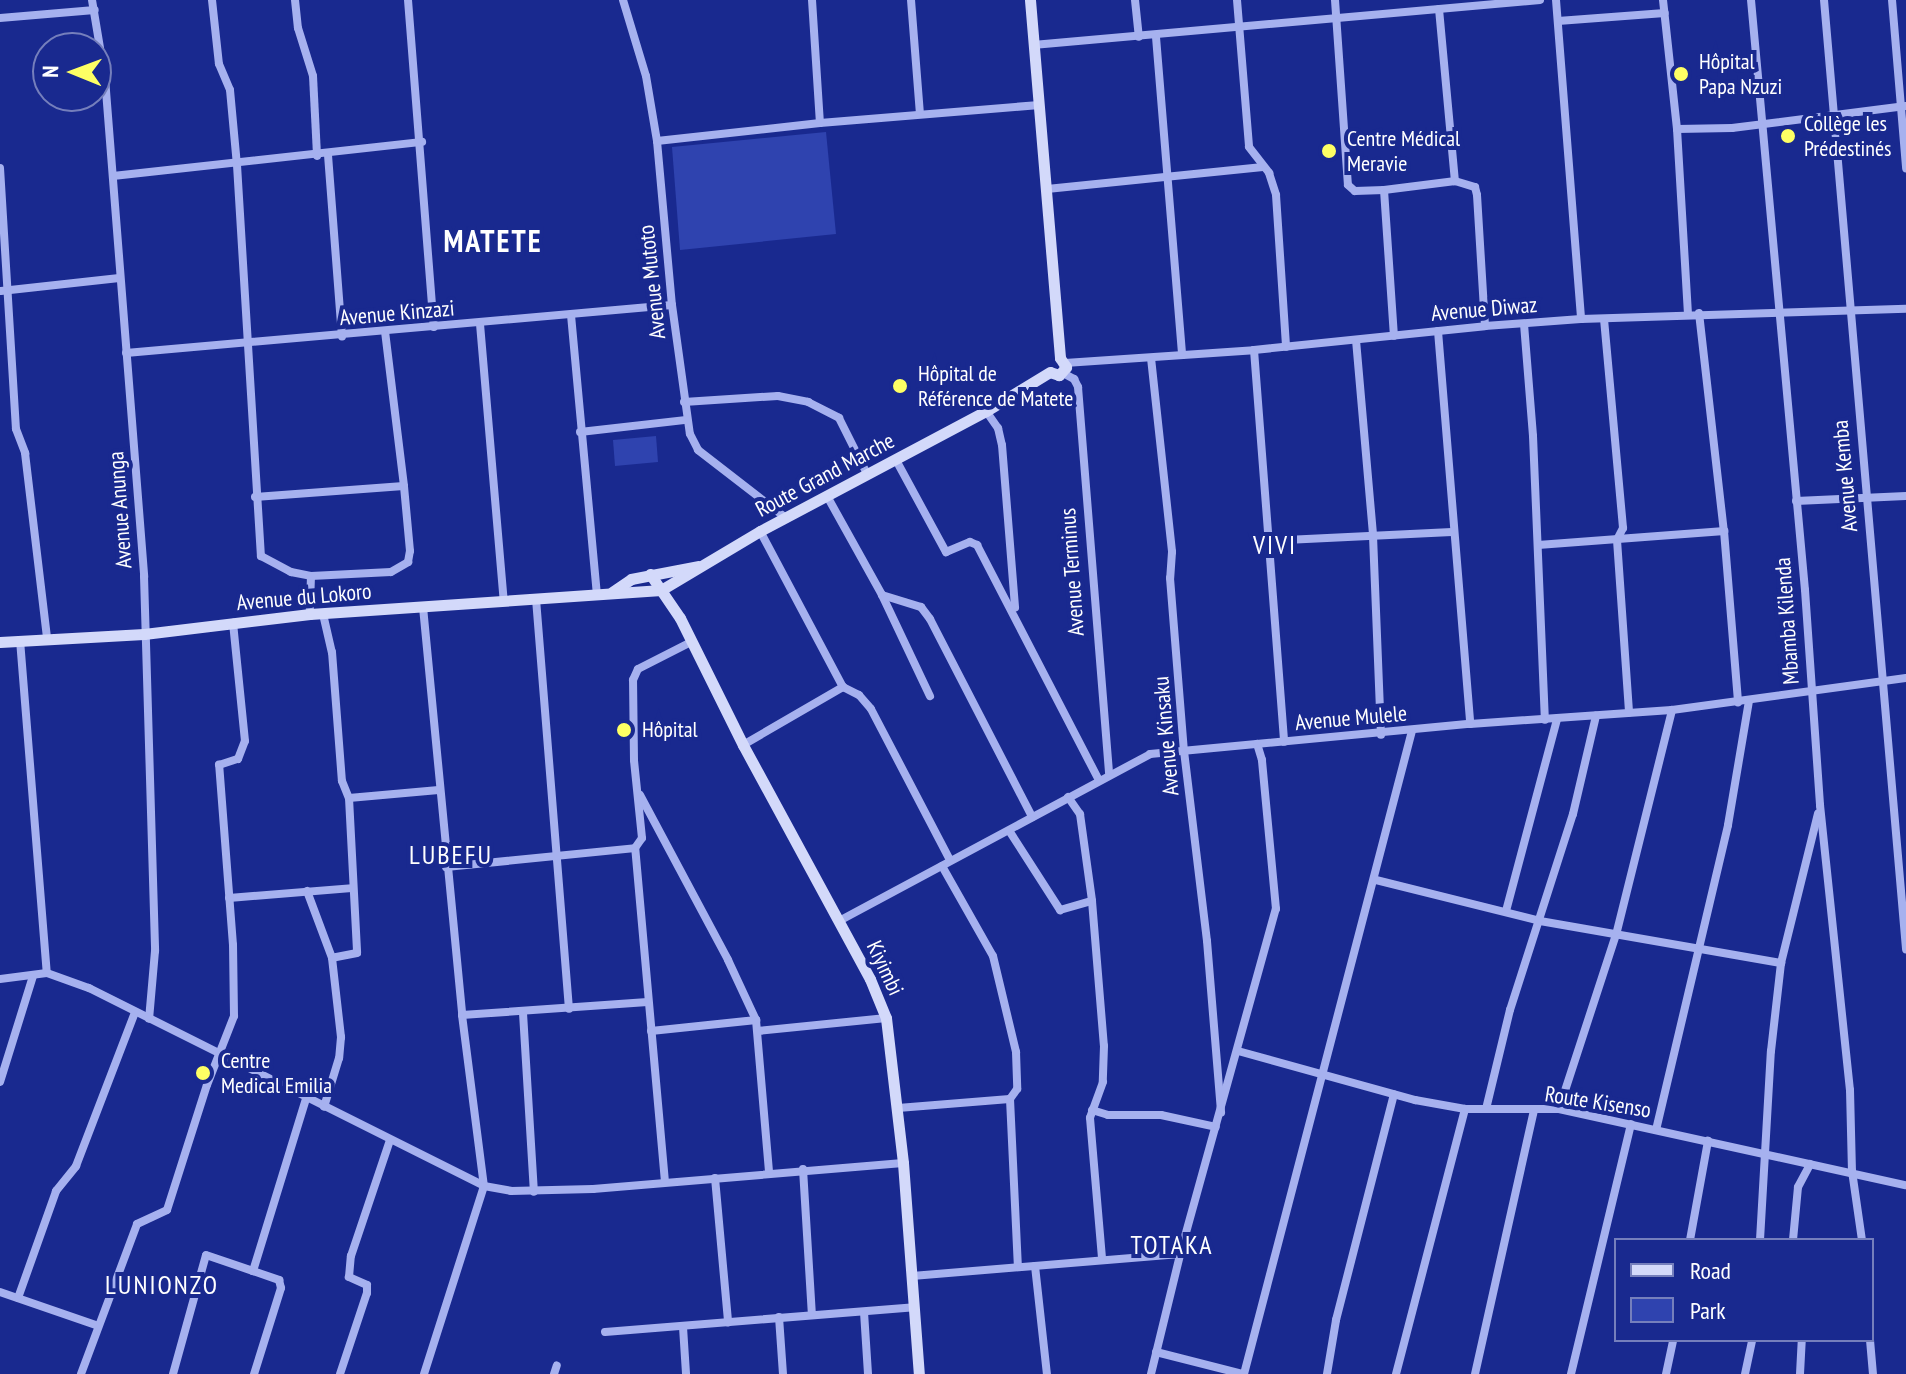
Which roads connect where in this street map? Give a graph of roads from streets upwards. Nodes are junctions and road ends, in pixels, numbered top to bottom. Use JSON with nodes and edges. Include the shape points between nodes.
{"nodes":[{"id":1,"x":92,"y":0,"type":"edge"},
{"id":2,"x":212,"y":0,"type":"edge"},
{"id":3,"x":295,"y":0,"type":"edge"},
{"id":4,"x":408,"y":0,"type":"edge"},
{"id":5,"x":623,"y":0,"type":"edge"},
{"id":6,"x":812,"y":0,"type":"edge"},
{"id":7,"x":911,"y":0,"type":"edge"},
{"id":8,"x":1030,"y":0,"type":"edge"},
{"id":9,"x":1135,"y":0,"type":"edge"},
{"id":10,"x":1237,"y":0,"type":"edge"},
{"id":11,"x":1335,"y":0,"type":"edge"},
{"id":12,"x":1540,"y":0,"type":"edge"},
{"id":13,"x":1556,"y":0,"type":"edge"},
{"id":14,"x":1663,"y":0,"type":"edge"},
{"id":15,"x":1751,"y":0,"type":"edge"},
{"id":16,"x":1824,"y":0,"type":"edge"},
{"id":17,"x":1892,"y":0,"type":"edge"},
{"id":18,"x":1459,"y":4,"type":"edge"},
{"id":19,"x":1439,"y":9,"type":"junction"},
{"id":20,"x":95,"y":10,"type":"junction"},
{"id":21,"x":1665,"y":13,"type":"junction"},
{"id":22,"x":0,"y":18,"type":"edge"},
{"id":23,"x":1335,"y":18,"type":"junction"},
{"id":24,"x":1558,"y":21,"type":"junction"},
{"id":25,"x":1240,"y":28,"type":"junction"},
{"id":26,"x":1139,"y":37,"type":"junction"},
{"id":27,"x":1156,"y":37,"type":"junction"},
{"id":28,"x":1033,"y":45,"type":"junction"},
{"id":29,"x":1039,"y":105,"type":"junction"},
{"id":30,"x":1903,"y":106,"type":"edge"},
{"id":31,"x":920,"y":114,"type":"junction"},
{"id":32,"x":1833,"y":115,"type":"junction"},
{"id":33,"x":820,"y":123,"type":"junction"},
{"id":34,"x":1762,"y":124,"type":"junction"},
{"id":35,"x":1677,"y":129,"type":"junction"},
{"id":36,"x":657,"y":141,"type":"junction"},
{"id":37,"x":422,"y":142,"type":"junction"},
{"id":38,"x":328,"y":155,"type":"junction"},
{"id":39,"x":317,"y":156,"type":"junction"},
{"id":40,"x":237,"y":165,"type":"junction"},
{"id":41,"x":1263,"y":167,"type":"junction"},
{"id":42,"x":0,"y":168,"type":"edge"},
{"id":43,"x":1906,"y":168,"type":"edge"},
{"id":44,"x":113,"y":176,"type":"junction"},
{"id":45,"x":1166,"y":178,"type":"junction"},
{"id":46,"x":1455,"y":181,"type":"junction"},
{"id":47,"x":1047,"y":189,"type":"junction"},
{"id":48,"x":1384,"y":190,"type":"junction"},
{"id":49,"x":119,"y":278,"type":"junction"},
{"id":50,"x":2,"y":290,"type":"edge"},
{"id":51,"x":672,"y":305,"type":"junction"},
{"id":52,"x":1906,"y":309,"type":"edge"},
{"id":53,"x":1780,"y":312,"type":"junction"},
{"id":54,"x":1848,"y":312,"type":"junction"},
{"id":55,"x":1699,"y":313,"type":"junction"},
{"id":56,"x":1688,"y":314,"type":"junction"},
{"id":57,"x":571,"y":315,"type":"junction"},
{"id":58,"x":1581,"y":319,"type":"junction"},
{"id":59,"x":1604,"y":319,"type":"junction"},
{"id":60,"x":480,"y":324,"type":"junction"},
{"id":61,"x":1524,"y":324,"type":"junction"},
{"id":62,"x":1485,"y":326,"type":"junction"},
{"id":63,"x":434,"y":327,"type":"junction"},
{"id":64,"x":1438,"y":331,"type":"junction"},
{"id":65,"x":385,"y":332,"type":"junction"},
{"id":66,"x":342,"y":336,"type":"junction"},
{"id":67,"x":1394,"y":336,"type":"junction"},
{"id":68,"x":1356,"y":340,"type":"junction"},
{"id":69,"x":246,"y":342,"type":"junction"},
{"id":70,"x":1286,"y":347,"type":"junction"},
{"id":71,"x":1254,"y":350,"type":"junction"},
{"id":72,"x":126,"y":353,"type":"junction"},
{"id":73,"x":1182,"y":355,"type":"junction"},
{"id":74,"x":1151,"y":358,"type":"junction"},
{"id":75,"x":1063,"y":365,"type":"junction"},
{"id":76,"x":684,"y":402,"type":"junction"},
{"id":77,"x":986,"y":411,"type":"junction"},
{"id":78,"x":686,"y":420,"type":"junction"},
{"id":79,"x":580,"y":432,"type":"junction"},
{"id":80,"x":896,"y":460,"type":"junction"},
{"id":81,"x":867,"y":474,"type":"junction"},
{"id":82,"x":404,"y":486,"type":"junction"},
{"id":83,"x":827,"y":496,"type":"junction"},
{"id":84,"x":1906,"y":496,"type":"edge"},
{"id":85,"x":255,"y":497,"type":"junction"},
{"id":86,"x":1865,"y":498,"type":"junction"},
{"id":87,"x":1796,"y":501,"type":"junction"},
{"id":88,"x":786,"y":518,"type":"junction"},
{"id":89,"x":760,"y":531,"type":"junction"},
{"id":90,"x":1724,"y":531,"type":"junction"},
{"id":91,"x":1452,"y":532,"type":"junction"},
{"id":92,"x":1373,"y":536,"type":"junction"},
{"id":93,"x":1617,"y":540,"type":"junction"},
{"id":94,"x":1267,"y":541,"type":"junction"},
{"id":95,"x":1538,"y":545,"type":"junction"},
{"id":96,"x":702,"y":565,"type":"junction"},
{"id":97,"x":668,"y":569,"type":"junction"},
{"id":98,"x":650,"y":574,"type":"junction"},
{"id":99,"x":311,"y":576,"type":"junction"},
{"id":100,"x":667,"y":588,"type":"junction"},
{"id":101,"x":612,"y":592,"type":"junction"},
{"id":102,"x":597,"y":594,"type":"junction"},
{"id":103,"x":882,"y":595,"type":"junction"},
{"id":104,"x":536,"y":599,"type":"junction"},
{"id":105,"x":504,"y":602,"type":"junction"},
{"id":106,"x":423,"y":607,"type":"junction"},
{"id":107,"x":317,"y":614,"type":"junction"},
{"id":108,"x":1017,"y":616,"type":"junction"},
{"id":109,"x":233,"y":623,"type":"junction"},
{"id":110,"x":144,"y":634,"type":"junction"},
{"id":111,"x":47,"y":638,"type":"junction"},
{"id":112,"x":20,"y":640,"type":"junction"},
{"id":113,"x":0,"y":642,"type":"edge"},
{"id":114,"x":691,"y":642,"type":"junction"},
{"id":115,"x":1906,"y":678,"type":"edge"},
{"id":116,"x":1880,"y":679,"type":"junction"},
{"id":117,"x":843,"y":687,"type":"junction"},
{"id":118,"x":1810,"y":690,"type":"junction"},
{"id":119,"x":930,"y":696,"type":"dead end"},
{"id":120,"x":1749,"y":701,"type":"junction"},
{"id":121,"x":1738,"y":702,"type":"junction"},
{"id":122,"x":1672,"y":710,"type":"junction"},
{"id":123,"x":1629,"y":713,"type":"junction"},
{"id":124,"x":1596,"y":716,"type":"junction"},
{"id":125,"x":1557,"y":719,"type":"junction"},
{"id":126,"x":1545,"y":720,"type":"junction"},
{"id":127,"x":1470,"y":724,"type":"junction"},
{"id":128,"x":1412,"y":731,"type":"junction"},
{"id":129,"x":1381,"y":735,"type":"junction"},
{"id":130,"x":1284,"y":742,"type":"junction"},
{"id":131,"x":1257,"y":744,"type":"junction"},
{"id":132,"x":743,"y":745,"type":"junction"},
{"id":133,"x":1184,"y":751,"type":"junction"},
{"id":134,"x":1109,"y":775,"type":"junction"},
{"id":135,"x":1099,"y":780,"type":"junction"},
{"id":136,"x":439,"y":790,"type":"junction"},
{"id":137,"x":637,"y":791,"type":"junction"},
{"id":138,"x":1068,"y":797,"type":"junction"},
{"id":139,"x":349,"y":798,"type":"junction"},
{"id":140,"x":1820,"y":805,"type":"junction"},
{"id":141,"x":1032,"y":817,"type":"junction"},
{"id":142,"x":1010,"y":832,"type":"junction"},
{"id":143,"x":635,"y":848,"type":"junction"},
{"id":144,"x":559,"y":855,"type":"junction"},
{"id":145,"x":946,"y":863,"type":"junction"},
{"id":146,"x":446,"y":867,"type":"junction"},
{"id":147,"x":1376,"y":880,"type":"junction"},
{"id":148,"x":352,"y":888,"type":"junction"},
{"id":149,"x":307,"y":891,"type":"junction"},
{"id":150,"x":229,"y":898,"type":"junction"},
{"id":151,"x":1092,"y":901,"type":"junction"},
{"id":152,"x":1506,"y":911,"type":"junction"},
{"id":153,"x":839,"y":921,"type":"junction"},
{"id":154,"x":1540,"y":921,"type":"junction"},
{"id":155,"x":1616,"y":935,"type":"junction"},
{"id":156,"x":1699,"y":948,"type":"junction"},
{"id":157,"x":1906,"y":949,"type":"edge"},
{"id":158,"x":332,"y":958,"type":"junction"},
{"id":159,"x":1781,"y":963,"type":"junction"},
{"id":160,"x":47,"y":973,"type":"junction"},
{"id":161,"x":33,"y":976,"type":"junction"},
{"id":162,"x":0,"y":979,"type":"edge"},
{"id":163,"x":648,"y":1002,"type":"junction"},
{"id":164,"x":569,"y":1009,"type":"junction"},
{"id":165,"x":135,"y":1012,"type":"junction"},
{"id":166,"x":523,"y":1013,"type":"junction"},
{"id":167,"x":462,"y":1015,"type":"junction"},
{"id":168,"x":886,"y":1018,"type":"junction"},
{"id":169,"x":149,"y":1019,"type":"junction"},
{"id":170,"x":756,"y":1020,"type":"junction"},
{"id":171,"x":651,"y":1031,"type":"junction"},
{"id":172,"x":758,"y":1031,"type":"junction"},
{"id":173,"x":1238,"y":1051,"type":"junction"},
{"id":174,"x":220,"y":1054,"type":"junction"},
{"id":175,"x":1323,"y":1076,"type":"junction"},
{"id":176,"x":0,"y":1082,"type":"edge"},
{"id":177,"x":1394,"y":1094,"type":"junction"},
{"id":178,"x":306,"y":1099,"type":"junction"},
{"id":179,"x":1010,"y":1099,"type":"junction"},
{"id":180,"x":324,"y":1107,"type":"junction"},
{"id":181,"x":898,"y":1108,"type":"junction"},
{"id":182,"x":1465,"y":1109,"type":"junction"},
{"id":183,"x":1486,"y":1109,"type":"junction"},
{"id":184,"x":1559,"y":1109,"type":"junction"},
{"id":185,"x":1092,"y":1110,"type":"junction"},
{"id":186,"x":1534,"y":1110,"type":"junction"},
{"id":187,"x":1221,"y":1112,"type":"junction"},
{"id":188,"x":1631,"y":1124,"type":"junction"},
{"id":189,"x":1216,"y":1127,"type":"junction"},
{"id":190,"x":1656,"y":1130,"type":"junction"},
{"id":191,"x":390,"y":1140,"type":"junction"},
{"id":192,"x":1708,"y":1141,"type":"junction"},
{"id":193,"x":1767,"y":1154,"type":"junction"},
{"id":194,"x":903,"y":1163,"type":"junction"},
{"id":195,"x":1810,"y":1164,"type":"junction"},
{"id":196,"x":803,"y":1169,"type":"junction"},
{"id":197,"x":1852,"y":1171,"type":"junction"},
{"id":198,"x":769,"y":1172,"type":"junction"},
{"id":199,"x":715,"y":1178,"type":"junction"},
{"id":200,"x":665,"y":1182,"type":"junction"},
{"id":201,"x":1906,"y":1185,"type":"edge"},
{"id":202,"x":484,"y":1186,"type":"junction"},
{"id":203,"x":534,"y":1192,"type":"junction"},
{"id":204,"x":1690,"y":1238,"type":"edge"},
{"id":205,"x":1760,"y":1238,"type":"edge"},
{"id":206,"x":1793,"y":1238,"type":"edge"},
{"id":207,"x":1862,"y":1238,"type":"edge"},
{"id":208,"x":1180,"y":1254,"type":"junction"},
{"id":209,"x":1102,"y":1259,"type":"junction"},
{"id":210,"x":1035,"y":1266,"type":"junction"},
{"id":211,"x":1018,"y":1267,"type":"junction"},
{"id":212,"x":253,"y":1271,"type":"junction"},
{"id":213,"x":912,"y":1276,"type":"junction"},
{"id":214,"x":0,"y":1292,"type":"edge"},
{"id":215,"x":18,"y":1298,"type":"junction"},
{"id":216,"x":914,"y":1307,"type":"junction"},
{"id":217,"x":864,"y":1312,"type":"junction"},
{"id":218,"x":812,"y":1315,"type":"junction"},
{"id":219,"x":779,"y":1317,"type":"junction"},
{"id":220,"x":728,"y":1322,"type":"junction"},
{"id":221,"x":96,"y":1325,"type":"junction"},
{"id":222,"x":683,"y":1327,"type":"junction"},
{"id":223,"x":605,"y":1332,"type":"dead end"},
{"id":224,"x":1673,"y":1342,"type":"edge"},
{"id":225,"x":1752,"y":1342,"type":"edge"},
{"id":226,"x":1802,"y":1342,"type":"edge"},
{"id":227,"x":1870,"y":1342,"type":"edge"},
{"id":228,"x":1156,"y":1352,"type":"junction"},
{"id":229,"x":81,"y":1374,"type":"edge"},
{"id":230,"x":173,"y":1374,"type":"edge"},
{"id":231,"x":254,"y":1374,"type":"edge"},
{"id":232,"x":340,"y":1374,"type":"edge"},
{"id":233,"x":424,"y":1374,"type":"edge"},
{"id":234,"x":686,"y":1374,"type":"edge"},
{"id":235,"x":783,"y":1374,"type":"edge"},
{"id":236,"x":868,"y":1374,"type":"edge"},
{"id":237,"x":919,"y":1374,"type":"edge"},
{"id":238,"x":1047,"y":1374,"type":"edge"},
{"id":239,"x":1151,"y":1374,"type":"edge"},
{"id":240,"x":1243,"y":1374,"type":"edge"},
{"id":241,"x":1327,"y":1374,"type":"edge"},
{"id":242,"x":1396,"y":1374,"type":"edge"},
{"id":243,"x":1475,"y":1374,"type":"edge"},
{"id":244,"x":1571,"y":1374,"type":"edge"},
{"id":245,"x":1666,"y":1374,"type":"edge"},
{"id":246,"x":1745,"y":1374,"type":"edge"},
{"id":247,"x":1800,"y":1374,"type":"edge"},
{"id":248,"x":1873,"y":1374,"type":"edge"}],
"edges":[{"from":1,"to":20,"type":"street","name":"Avenue Anunga"},
{"from":2,"to":40,"type":"street","via":[[219,64],[230,90]]},
{"from":3,"to":39,"type":"street","via":[[313,76]]},
{"from":4,"to":37,"type":"street"},
{"from":5,"to":36,"type":"street","name":"Avenue Mutoto","via":[[646,76]]},
{"from":6,"to":33,"type":"street"},
{"from":7,"to":31,"type":"street"},
{"from":8,"to":28,"type":"street","name":"Avenue Terminus"},
{"from":9,"to":26,"type":"street"},
{"from":10,"to":25,"type":"street"},
{"from":11,"to":23,"type":"street"},
{"from":12,"to":18,"type":"street"},
{"from":13,"to":24,"type":"street"},
{"from":14,"to":21,"type":"street"},
{"from":15,"to":34,"type":"street","name":"Mbamba Kilenda"},
{"from":16,"to":32,"type":"street","name":"Avenue Kemba"},
{"from":17,"to":30,"type":"street"},
{"from":18,"to":19,"type":"street"},
{"from":19,"to":23,"type":"street"},
{"from":19,"to":46,"type":"street"},
{"from":20,"to":22,"type":"street"},
{"from":20,"to":44,"type":"street","name":"Avenue Anunga"},
{"from":21,"to":24,"type":"street"},
{"from":21,"to":35,"type":"street"},
{"from":23,"to":25,"type":"street"},
{"from":23,"to":48,"type":"street","via":[[1349,189]]},
{"from":24,"to":58,"type":"street"},
{"from":25,"to":27,"type":"street"},
{"from":25,"to":41,"type":"street","via":[[1246,135]]},
{"from":26,"to":27,"type":"street"},
{"from":26,"to":28,"type":"street"},
{"from":27,"to":45,"type":"street"},
{"from":28,"to":29,"type":"street","name":"Avenue Terminus"},
{"from":29,"to":31,"type":"street"},
{"from":29,"to":47,"type":"street","name":"Avenue Terminus"},
{"from":30,"to":32,"type":"street"},
{"from":30,"to":43,"type":"street"},
{"from":31,"to":33,"type":"street"},
{"from":32,"to":34,"type":"street"},
{"from":32,"to":54,"type":"street","name":"Avenue Kemba"},
{"from":33,"to":36,"type":"street"},
{"from":34,"to":35,"type":"street"},
{"from":34,"to":53,"type":"street","name":"Mbamba Kilenda"},
{"from":35,"to":56,"type":"street"},
{"from":36,"to":51,"type":"street","name":"Avenue Mutoto"},
{"from":37,"to":38,"type":"street"},
{"from":37,"to":63,"type":"street"},
{"from":38,"to":39,"type":"street"},
{"from":38,"to":66,"type":"street"},
{"from":39,"to":40,"type":"street"},
{"from":40,"to":44,"type":"street"},
{"from":40,"to":69,"type":"street"},
{"from":41,"to":45,"type":"street"},
{"from":41,"to":70,"type":"street","via":[[1276,195]]},
{"from":42,"to":50,"type":"street"},
{"from":44,"to":49,"type":"street","name":"Avenue Anunga"},
{"from":45,"to":47,"type":"street"},
{"from":45,"to":73,"type":"street"},
{"from":46,"to":48,"type":"street"},
{"from":46,"to":62,"type":"street","via":[[1475,187],[1477,195]]},
{"from":47,"to":75,"type":"street","name":"Avenue Terminus"},
{"from":48,"to":67,"type":"street"},
{"from":49,"to":50,"type":"street"},
{"from":49,"to":72,"type":"street","name":"Avenue Anunga"},
{"from":50,"to":111,"type":"street","via":[[17,439],[25,453]]},
{"from":51,"to":57,"type":"street","name":"Avenue Kinzazi"},
{"from":51,"to":76,"type":"street","name":"Avenue Mutoto"},
{"from":52,"to":54,"type":"street","name":"Avenue Diwaz"},
{"from":53,"to":54,"type":"street","name":"Avenue Diwaz"},
{"from":53,"to":55,"type":"street","name":"Avenue Diwaz"},
{"from":53,"to":87,"type":"street","name":"Mbamba Kilenda"},
{"from":54,"to":86,"type":"street","name":"Avenue Kemba"},
{"from":55,"to":56,"type":"street","name":"Avenue Diwaz"},
{"from":55,"to":90,"type":"street"},
{"from":56,"to":59,"type":"street","name":"Avenue Diwaz"},
{"from":57,"to":60,"type":"street","name":"Avenue Kinzazi"},
{"from":57,"to":79,"type":"street"},
{"from":58,"to":59,"type":"street","name":"Avenue Diwaz"},
{"from":58,"to":61,"type":"street","name":"Avenue Diwaz"},
{"from":59,"to":93,"type":"street","via":[[1623,528]]},
{"from":60,"to":63,"type":"street","name":"Avenue Kinzazi"},
{"from":60,"to":105,"type":"street"},
{"from":61,"to":62,"type":"street","name":"Avenue Diwaz"},
{"from":61,"to":95,"type":"street"},
{"from":62,"to":64,"type":"street","name":"Avenue Diwaz"},
{"from":63,"to":65,"type":"street","name":"Avenue Kinzazi"},
{"from":64,"to":67,"type":"street","name":"Avenue Diwaz"},
{"from":64,"to":91,"type":"street"},
{"from":65,"to":66,"type":"street","name":"Avenue Kinzazi"},
{"from":65,"to":82,"type":"street"},
{"from":66,"to":69,"type":"street","name":"Avenue Kinzazi"},
{"from":67,"to":68,"type":"street","name":"Avenue Diwaz"},
{"from":68,"to":70,"type":"street","name":"Avenue Diwaz"},
{"from":68,"to":92,"type":"street"},
{"from":69,"to":72,"type":"street","name":"Avenue Kinzazi"},
{"from":69,"to":85,"type":"street"},
{"from":70,"to":71,"type":"street","name":"Avenue Diwaz"},
{"from":71,"to":73,"type":"street","name":"Avenue Diwaz"},
{"from":71,"to":94,"type":"street"},
{"from":72,"to":110,"type":"street","name":"Avenue Anunga"},
{"from":73,"to":74,"type":"street","name":"Avenue Diwaz"},
{"from":74,"to":75,"type":"street","name":"Avenue Diwaz"},
{"from":74,"to":133,"type":"street","name":"Avenue Kinsaku","via":[[1172,552]]},
{"from":75,"to":77,"type":"street","name":"Route Grand Marche","via":[[1050,361],[1050,372]]},
{"from":75,"to":134,"type":"street","name":"Avenue Terminus","via":[[1078,387]]},
{"from":76,"to":78,"type":"street","name":"Avenue Mutoto"},
{"from":76,"to":81,"type":"street","via":[[778,396],[808,402],[839,418]]},
{"from":77,"to":80,"type":"street","name":"Route Grand Marche"},
{"from":77,"to":108,"type":"street","via":[[1002,445]]},
{"from":78,"to":79,"type":"street"},
{"from":78,"to":88,"type":"street","name":"Avenue Mutoto","via":[[698,450]]},
{"from":79,"to":102,"type":"street"},
{"from":80,"to":81,"type":"street","name":"Route Grand Marche"},
{"from":80,"to":108,"type":"street","via":[[946,552],[970,542],[977,545]]},
{"from":81,"to":83,"type":"street","name":"Route Grand Marche"},
{"from":82,"to":85,"type":"street"},
{"from":82,"to":99,"type":"street","via":[[410,551],[404,566],[391,572]]},
{"from":83,"to":88,"type":"street","name":"Route Grand Marche"},
{"from":83,"to":103,"type":"street"},
{"from":84,"to":86,"type":"street"},
{"from":85,"to":99,"type":"street","via":[[261,556],[272,565]]},
{"from":86,"to":87,"type":"street"},
{"from":86,"to":116,"type":"street","name":"Avenue Kemba"},
{"from":87,"to":118,"type":"street","name":"Mbamba Kilenda"},
{"from":88,"to":89,"type":"street","name":"Route Grand Marche"},
{"from":89,"to":96,"type":"street","name":"Route Grand Marche"},
{"from":89,"to":117,"type":"street"},
{"from":90,"to":93,"type":"street"},
{"from":90,"to":121,"type":"street"},
{"from":91,"to":92,"type":"street"},
{"from":91,"to":127,"type":"street"},
{"from":92,"to":94,"type":"street"},
{"from":92,"to":129,"type":"street"},
{"from":93,"to":95,"type":"street"},
{"from":93,"to":123,"type":"street"},
{"from":94,"to":130,"type":"street"},
{"from":95,"to":126,"type":"street"},
{"from":96,"to":97,"type":"street","name":"Route Grand Marche"},
{"from":96,"to":100,"type":"street","name":"Route Grand Marche"},
{"from":97,"to":98,"type":"street","name":"Route Grand Marche"},
{"from":97,"to":100,"type":"street","name":"Kiyimbi"},
{"from":98,"to":100,"type":"street","name":"Kiyimbi"},
{"from":98,"to":101,"type":"street","name":"Avenue du Lokoro","via":[[625,581]]},
{"from":99,"to":107,"type":"street"},
{"from":100,"to":101,"type":"street","name":"Avenue du Lokoro"},
{"from":100,"to":114,"type":"street","name":"Kiyimbi"},
{"from":101,"to":102,"type":"street","name":"Avenue du Lokoro"},
{"from":102,"to":104,"type":"street","name":"Avenue du Lokoro"},
{"from":103,"to":119,"type":"street"},
{"from":103,"to":141,"type":"street","via":[[921,607],[930,619]]},
{"from":104,"to":105,"type":"street","name":"Avenue du Lokoro"},
{"from":104,"to":144,"type":"street"},
{"from":105,"to":106,"type":"street","name":"Avenue du Lokoro"},
{"from":106,"to":107,"type":"street","name":"Avenue du Lokoro"},
{"from":106,"to":136,"type":"street"},
{"from":107,"to":109,"type":"street","name":"Avenue du Lokoro"},
{"from":107,"to":139,"type":"street","via":[[332,652],[342,781]]},
{"from":108,"to":135,"type":"street"},
{"from":109,"to":110,"type":"street","name":"Avenue du Lokoro"},
{"from":109,"to":150,"type":"street","via":[[245,741],[238,759],[219,765]]},
{"from":110,"to":111,"type":"street","name":"Avenue du Lokoro"},
{"from":110,"to":169,"type":"street","name":"Avenue Anunga","via":[[155,951]]},
{"from":111,"to":112,"type":"street","name":"Avenue du Lokoro"},
{"from":112,"to":113,"type":"street","name":"Avenue du Lokoro"},
{"from":112,"to":160,"type":"street"},
{"from":114,"to":132,"type":"street","name":"Kiyimbi"},
{"from":114,"to":137,"type":"street","via":[[633,674]]},
{"from":115,"to":116,"type":"street","name":"Avenue Mulele"},
{"from":116,"to":118,"type":"street","name":"Avenue Mulele"},
{"from":116,"to":157,"type":"street","name":"Avenue Kemba"},
{"from":117,"to":132,"type":"street"},
{"from":117,"to":145,"type":"street","via":[[871,709]]},
{"from":118,"to":120,"type":"street","name":"Avenue Mulele"},
{"from":118,"to":140,"type":"street","name":"Mbamba Kilenda"},
{"from":120,"to":121,"type":"street","name":"Avenue Mulele"},
{"from":120,"to":156,"type":"street","via":[[1728,825]]},
{"from":121,"to":122,"type":"street","name":"Avenue Mulele"},
{"from":122,"to":123,"type":"street","name":"Avenue Mulele"},
{"from":122,"to":155,"type":"street"},
{"from":123,"to":124,"type":"street","name":"Avenue Mulele"},
{"from":124,"to":125,"type":"street","name":"Avenue Mulele"},
{"from":124,"to":154,"type":"street"},
{"from":125,"to":126,"type":"street","name":"Avenue Mulele"},
{"from":125,"to":152,"type":"street"},
{"from":126,"to":127,"type":"street","name":"Avenue Mulele"},
{"from":127,"to":128,"type":"street","name":"Avenue Mulele"},
{"from":128,"to":129,"type":"street","name":"Avenue Mulele"},
{"from":128,"to":147,"type":"street"},
{"from":129,"to":130,"type":"street","name":"Avenue Mulele"},
{"from":130,"to":131,"type":"street","name":"Avenue Mulele"},
{"from":131,"to":133,"type":"street","name":"Avenue Mulele"},
{"from":131,"to":173,"type":"street","via":[[1276,909]]},
{"from":132,"to":153,"type":"street","name":"Kiyimbi"},
{"from":133,"to":134,"type":"street","name":"Avenue Mulele","via":[[1150,754]]},
{"from":133,"to":187,"type":"street","name":"Avenue Kinsaku"},
{"from":134,"to":135,"type":"street","name":"Avenue Mulele"},
{"from":135,"to":138,"type":"street","name":"Avenue Mulele"},
{"from":136,"to":139,"type":"street"},
{"from":136,"to":146,"type":"street"},
{"from":137,"to":143,"type":"street","via":[[642,838]]},
{"from":137,"to":170,"type":"street"},
{"from":138,"to":141,"type":"street","name":"Avenue Mulele"},
{"from":138,"to":151,"type":"street","via":[[1080,814]]},
{"from":139,"to":148,"type":"street"},
{"from":140,"to":159,"type":"street"},
{"from":140,"to":197,"type":"street","name":"Mbamba Kilenda","via":[[1850,1090]]},
{"from":141,"to":142,"type":"street","name":"Avenue Mulele"},
{"from":142,"to":145,"type":"street","name":"Avenue Mulele"},
{"from":142,"to":151,"type":"street","via":[[1060,910]]},
{"from":143,"to":144,"type":"street"},
{"from":143,"to":163,"type":"street"},
{"from":144,"to":146,"type":"street"},
{"from":144,"to":164,"type":"street"},
{"from":145,"to":153,"type":"street","name":"Avenue Mulele"},
{"from":145,"to":179,"type":"street","via":[[993,956],[1016,1052],[1017,1089]]},
{"from":146,"to":167,"type":"street"},
{"from":147,"to":152,"type":"street"},
{"from":147,"to":175,"type":"street"},
{"from":148,"to":149,"type":"street"},
{"from":148,"to":158,"type":"street","via":[[357,953]]},
{"from":149,"to":150,"type":"street"},
{"from":149,"to":158,"type":"street"},
{"from":150,"to":174,"type":"street","via":[[235,999]]},
{"from":151,"to":185,"type":"street","via":[[1104,1072]]},
{"from":152,"to":154,"type":"street"},
{"from":153,"to":168,"type":"street","name":"Kiyimbi"},
{"from":154,"to":155,"type":"street"},
{"from":154,"to":183,"type":"street","via":[[1510,1010]]},
{"from":155,"to":156,"type":"street"},
{"from":155,"to":184,"type":"street"},
{"from":156,"to":159,"type":"street"},
{"from":156,"to":190,"type":"street"},
{"from":158,"to":180,"type":"street","via":[[341,1037]]},
{"from":159,"to":193,"type":"street"},
{"from":160,"to":161,"type":"street"},
{"from":160,"to":165,"type":"street"},
{"from":161,"to":162,"type":"street"},
{"from":161,"to":176,"type":"street"},
{"from":163,"to":164,"type":"street"},
{"from":163,"to":171,"type":"street"},
{"from":164,"to":166,"type":"street"},
{"from":165,"to":169,"type":"street"},
{"from":165,"to":215,"type":"street","via":[[76,1166],[56,1191]]},
{"from":166,"to":167,"type":"street"},
{"from":166,"to":203,"type":"street"},
{"from":167,"to":202,"type":"street"},
{"from":168,"to":172,"type":"street"},
{"from":168,"to":181,"type":"street","name":"Kiyimbi"},
{"from":169,"to":174,"type":"street"},
{"from":170,"to":171,"type":"street"},
{"from":170,"to":172,"type":"street"},
{"from":171,"to":200,"type":"street"},
{"from":172,"to":198,"type":"street"},
{"from":173,"to":175,"type":"street","name":"Route Kisenso"},
{"from":173,"to":187,"type":"street"},
{"from":174,"to":178,"type":"street"},
{"from":174,"to":221,"type":"street","via":[[167,1210],[137,1224]]},
{"from":175,"to":177,"type":"street","name":"Route Kisenso"},
{"from":175,"to":240,"type":"street"},
{"from":177,"to":182,"type":"street","name":"Route Kisenso"},
{"from":177,"to":241,"type":"street"},
{"from":178,"to":180,"type":"street"},
{"from":178,"to":212,"type":"street"},
{"from":179,"to":181,"type":"street"},
{"from":179,"to":211,"type":"street"},
{"from":180,"to":191,"type":"street"},
{"from":181,"to":194,"type":"street","name":"Kiyimbi"},
{"from":182,"to":183,"type":"street","name":"Route Kisenso"},
{"from":182,"to":242,"type":"street"},
{"from":183,"to":186,"type":"street","name":"Route Kisenso"},
{"from":184,"to":186,"type":"street","name":"Route Kisenso"},
{"from":184,"to":188,"type":"street","name":"Route Kisenso"},
{"from":185,"to":189,"type":"street","via":[[1161,1115]]},
{"from":185,"to":209,"type":"street"},
{"from":186,"to":243,"type":"street"},
{"from":187,"to":189,"type":"street"},
{"from":188,"to":190,"type":"street","name":"Route Kisenso"},
{"from":188,"to":244,"type":"street"},
{"from":189,"to":208,"type":"street"},
{"from":190,"to":192,"type":"street","name":"Route Kisenso"},
{"from":191,"to":202,"type":"street"},
{"from":191,"to":232,"type":"street","via":[[351,1256],[349,1277],[367,1285],[367,1293]]},
{"from":192,"to":193,"type":"street","name":"Route Kisenso"},
{"from":192,"to":204,"type":"street"},
{"from":193,"to":195,"type":"street","name":"Route Kisenso"},
{"from":193,"to":205,"type":"street"},
{"from":194,"to":196,"type":"street"},
{"from":194,"to":213,"type":"street","name":"Kiyimbi"},
{"from":195,"to":197,"type":"street","name":"Route Kisenso"},
{"from":195,"to":206,"type":"street","via":[[1798,1187]]},
{"from":196,"to":198,"type":"street"},
{"from":196,"to":218,"type":"street"},
{"from":197,"to":201,"type":"street","name":"Route Kisenso"},
{"from":197,"to":207,"type":"street","name":"Mbamba Kilenda"},
{"from":198,"to":199,"type":"street"},
{"from":199,"to":200,"type":"street"},
{"from":199,"to":220,"type":"street"},
{"from":200,"to":203,"type":"street"},
{"from":202,"to":203,"type":"street"},
{"from":202,"to":233,"type":"street"},
{"from":208,"to":209,"type":"street"},
{"from":208,"to":228,"type":"street"},
{"from":209,"to":210,"type":"street"},
{"from":210,"to":211,"type":"street"},
{"from":210,"to":238,"type":"street"},
{"from":211,"to":213,"type":"street"},
{"from":212,"to":230,"type":"street","via":[[206,1255]]},
{"from":212,"to":231,"type":"street","via":[[279,1280],[281,1288]]},
{"from":213,"to":216,"type":"street","name":"Kiyimbi"},
{"from":214,"to":215,"type":"street"},
{"from":215,"to":221,"type":"street"},
{"from":216,"to":217,"type":"street"},
{"from":216,"to":237,"type":"street","name":"Kiyimbi"},
{"from":217,"to":218,"type":"street"},
{"from":217,"to":236,"type":"street"},
{"from":218,"to":219,"type":"street"},
{"from":219,"to":220,"type":"street"},
{"from":219,"to":235,"type":"street"},
{"from":220,"to":222,"type":"street"},
{"from":221,"to":229,"type":"street"},
{"from":222,"to":223,"type":"street"},
{"from":222,"to":234,"type":"street"},
{"from":224,"to":245,"type":"street"},
{"from":225,"to":246,"type":"street"},
{"from":226,"to":247,"type":"street"},
{"from":227,"to":248,"type":"street"},
{"from":228,"to":239,"type":"street"},
{"from":228,"to":240,"type":"street"}]}
